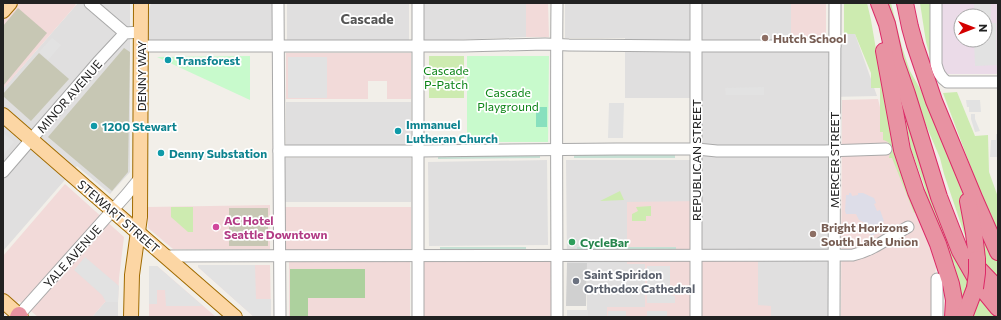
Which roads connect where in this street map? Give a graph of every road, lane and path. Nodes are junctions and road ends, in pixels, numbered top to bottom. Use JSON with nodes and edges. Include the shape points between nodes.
{"nodes":[{"id":1,"x":10,"y":3,"type":"edge"},
{"id":2,"x":90,"y":3,"type":"edge"},
{"id":3,"x":141,"y":3,"type":"edge"},
{"id":4,"x":278,"y":3,"type":"edge"},
{"id":5,"x":418,"y":3,"type":"edge"},
{"id":6,"x":557,"y":3,"type":"edge"},
{"id":7,"x":696,"y":3,"type":"edge"},
{"id":8,"x":835,"y":3,"type":"edge"},
{"id":9,"x":878,"y":3,"type":"edge"},
{"id":10,"x":905,"y":3,"type":"edge"},
{"id":11,"x":936,"y":3,"type":"edge"},
{"id":12,"x":3,"y":11,"type":"edge"},
{"id":13,"x":141,"y":32,"type":"junction"},
{"id":14,"x":125,"y":33,"type":"junction"},
{"id":15,"x":557,"y":45,"type":"junction"},
{"id":16,"x":141,"y":46,"type":"junction"},
{"id":17,"x":278,"y":46,"type":"junction"},
{"id":18,"x":418,"y":46,"type":"junction"},
{"id":19,"x":696,"y":46,"type":"junction"},
{"id":20,"x":835,"y":46,"type":"junction"},
{"id":21,"x":998,"y":82,"type":"edge"},
{"id":22,"x":3,"y":115,"type":"edge"},
{"id":23,"x":948,"y":133,"type":"junction"},
{"id":24,"x":31,"y":139,"type":"junction"},
{"id":25,"x":557,"y":149,"type":"junction"},
{"id":26,"x":886,"y":149,"type":"dead end"},
{"id":27,"x":697,"y":150,"type":"junction"},
{"id":28,"x":279,"y":151,"type":"junction"},
{"id":29,"x":418,"y":151,"type":"junction"},
{"id":30,"x":834,"y":151,"type":"junction"},
{"id":31,"x":3,"y":172,"type":"edge"},
{"id":32,"x":140,"y":178,"type":"junction"},
{"id":33,"x":113,"y":210,"type":"junction"},
{"id":34,"x":908,"y":227,"type":"dead end"},
{"id":35,"x":138,"y":232,"type":"junction"},
{"id":36,"x":960,"y":250,"type":"junction"},
{"id":37,"x":998,"y":252,"type":"edge"},
{"id":38,"x":696,"y":255,"type":"junction"},
{"id":39,"x":834,"y":255,"type":"junction"},
{"id":40,"x":165,"y":256,"type":"junction"},
{"id":41,"x":279,"y":256,"type":"junction"},
{"id":42,"x":418,"y":256,"type":"junction"},
{"id":43,"x":557,"y":256,"type":"junction"},
{"id":44,"x":937,"y":279,"type":"dead end"},
{"id":45,"x":998,"y":289,"type":"edge"},
{"id":46,"x":3,"y":301,"type":"edge"},
{"id":47,"x":998,"y":308,"type":"edge"},
{"id":48,"x":19,"y":316,"type":"edge"},
{"id":49,"x":131,"y":317,"type":"edge"},
{"id":50,"x":235,"y":317,"type":"edge"},
{"id":51,"x":280,"y":317,"type":"edge"},
{"id":52,"x":418,"y":317,"type":"edge"},
{"id":53,"x":557,"y":317,"type":"edge"},
{"id":54,"x":696,"y":317,"type":"edge"},
{"id":55,"x":834,"y":317,"type":"edge"},
{"id":56,"x":937,"y":317,"type":"edge"},
{"id":57,"x":953,"y":317,"type":"edge"},
{"id":58,"x":964,"y":317,"type":"edge"}],
"edges":[{"from":1,"to":12,"type":"main road"},
{"from":2,"to":14,"type":"street"},
{"from":3,"to":13,"type":"main road","name":"DENNY WAY"},
{"from":4,"to":17,"type":"street"},
{"from":5,"to":18,"type":"street"},
{"from":6,"to":15,"type":"street"},
{"from":7,"to":19,"type":"street","name":"REPUBLICAN STREET"},
{"from":8,"to":20,"type":"street","name":"MERCER STREET"},
{"from":9,"to":36,"type":"highway","via":[[887,24],[895,60],[939,197]]},
{"from":9,"to":57,"type":"highway","via":[[882,43],[902,150],[949,279],[954,300]]},
{"from":10,"to":23,"type":"highway","via":[[915,45]]},
{"from":11,"to":21,"type":"street","via":[[936,64],[941,78],[947,82]]},
{"from":13,"to":14,"type":"street"},
{"from":13,"to":16,"type":"main road","name":"DENNY WAY"},
{"from":14,"to":24,"type":"street","name":"MINOR AVENUE"},
{"from":15,"to":18,"type":"street"},
{"from":15,"to":19,"type":"street"},
{"from":15,"to":25,"type":"street"},
{"from":16,"to":17,"type":"street"},
{"from":16,"to":32,"type":"main road","name":"DENNY WAY"},
{"from":17,"to":18,"type":"street"},
{"from":17,"to":28,"type":"street"},
{"from":18,"to":29,"type":"street"},
{"from":19,"to":20,"type":"street"},
{"from":19,"to":27,"type":"street","name":"REPUBLICAN STREET"},
{"from":20,"to":30,"type":"street","name":"MERCER STREET"},
{"from":22,"to":24,"type":"main road","name":"STEWART STREET"},
{"from":23,"to":37,"type":"highway"},
{"from":23,"to":58,"type":"highway","bridge":true,"via":[[963,178],[977,259],[974,288]]},
{"from":24,"to":31,"type":"street","name":"MINOR AVENUE"},
{"from":24,"to":33,"type":"main road","name":"STEWART STREET"},
{"from":25,"to":27,"type":"street"},
{"from":25,"to":29,"type":"street"},
{"from":25,"to":43,"type":"street"},
{"from":26,"to":30,"type":"street"},
{"from":27,"to":30,"type":"street"},
{"from":27,"to":38,"type":"street","name":"REPUBLICAN STREET"},
{"from":28,"to":29,"type":"street"},
{"from":28,"to":41,"type":"street"},
{"from":29,"to":42,"type":"street"},
{"from":30,"to":39,"type":"street","name":"MERCER STREET"},
{"from":32,"to":33,"type":"street","name":"YALE AVENUE"},
{"from":32,"to":35,"type":"main road","name":"DENNY WAY"},
{"from":33,"to":35,"type":"main road","name":"STEWART STREET"},
{"from":33,"to":48,"type":"street","name":"YALE AVENUE"},
{"from":34,"to":39,"type":"street","via":[[864,253],[853,256]]},
{"from":35,"to":40,"type":"main road","name":"STEWART STREET"},
{"from":35,"to":49,"type":"main road","name":"DENNY WAY","via":[[132,275]]},
{"from":36,"to":45,"type":"highway"},
{"from":36,"to":47,"type":"highway","via":[[980,286]]},
{"from":38,"to":39,"type":"street"},
{"from":38,"to":43,"type":"street"},
{"from":38,"to":54,"type":"street","name":"REPUBLICAN STREET"},
{"from":39,"to":55,"type":"street","name":"MERCER STREET"},
{"from":40,"to":41,"type":"street"},
{"from":40,"to":50,"type":"main road","name":"STEWART STREET"},
{"from":41,"to":42,"type":"street"},
{"from":41,"to":51,"type":"street"},
{"from":42,"to":43,"type":"street"},
{"from":42,"to":52,"type":"street"},
{"from":43,"to":53,"type":"street"},
{"from":44,"to":56,"type":"street"},
{"from":46,"to":48,"type":"main road"}]}
